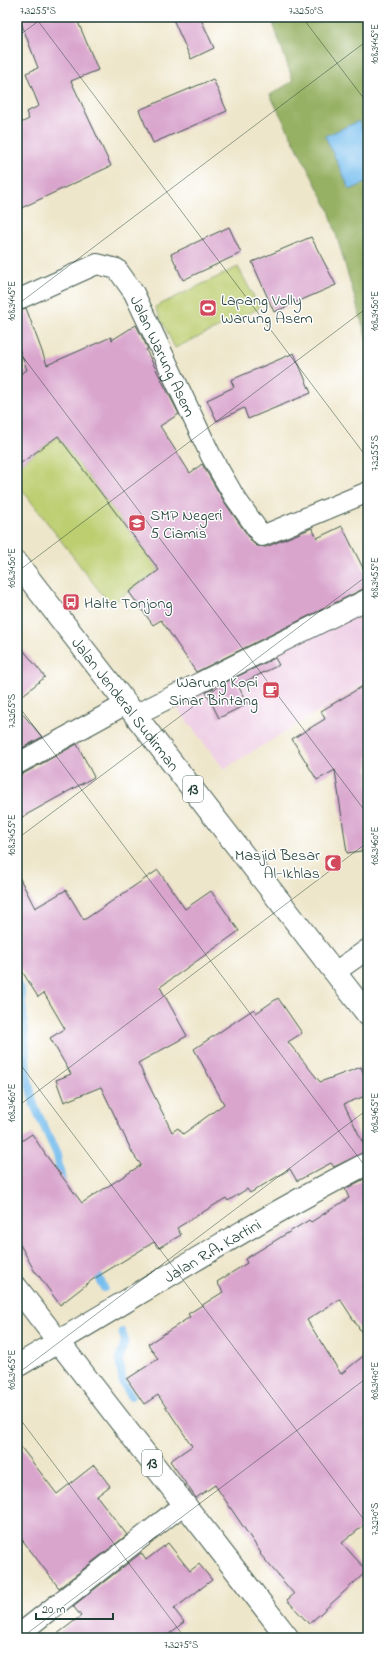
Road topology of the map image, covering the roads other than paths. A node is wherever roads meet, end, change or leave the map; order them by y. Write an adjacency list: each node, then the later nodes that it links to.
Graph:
1 (17, 300): 2 (street, Jalan Warung Asem)
2 (368, 492)
3 (17, 563): 5 (main road, Jalan Jenderal Sudirman / 13)
4 (368, 599): 5 (street)
5 (130, 710): 6 (street); 8 (main road, Jalan Jenderal Sudirman / 13)
6 (17, 764)
7 (368, 949): 8 (street)
8 (335, 972): 9 (main road, Jalan Jenderal Sudirman / 13)
9 (368, 1015)
10 (368, 1163): 12 (main road, Jalan R.A. Kartini)
11 (17, 1288): 12 (main road, 13)
12 (59, 1342): 13 (main road, Jalan R.A. Kartini); 14 (main road, 13)
13 (17, 1366)
14 (184, 1504): 15 (street); 16 (main road, 13)
15 (17, 1636)
16 (288, 1638)

